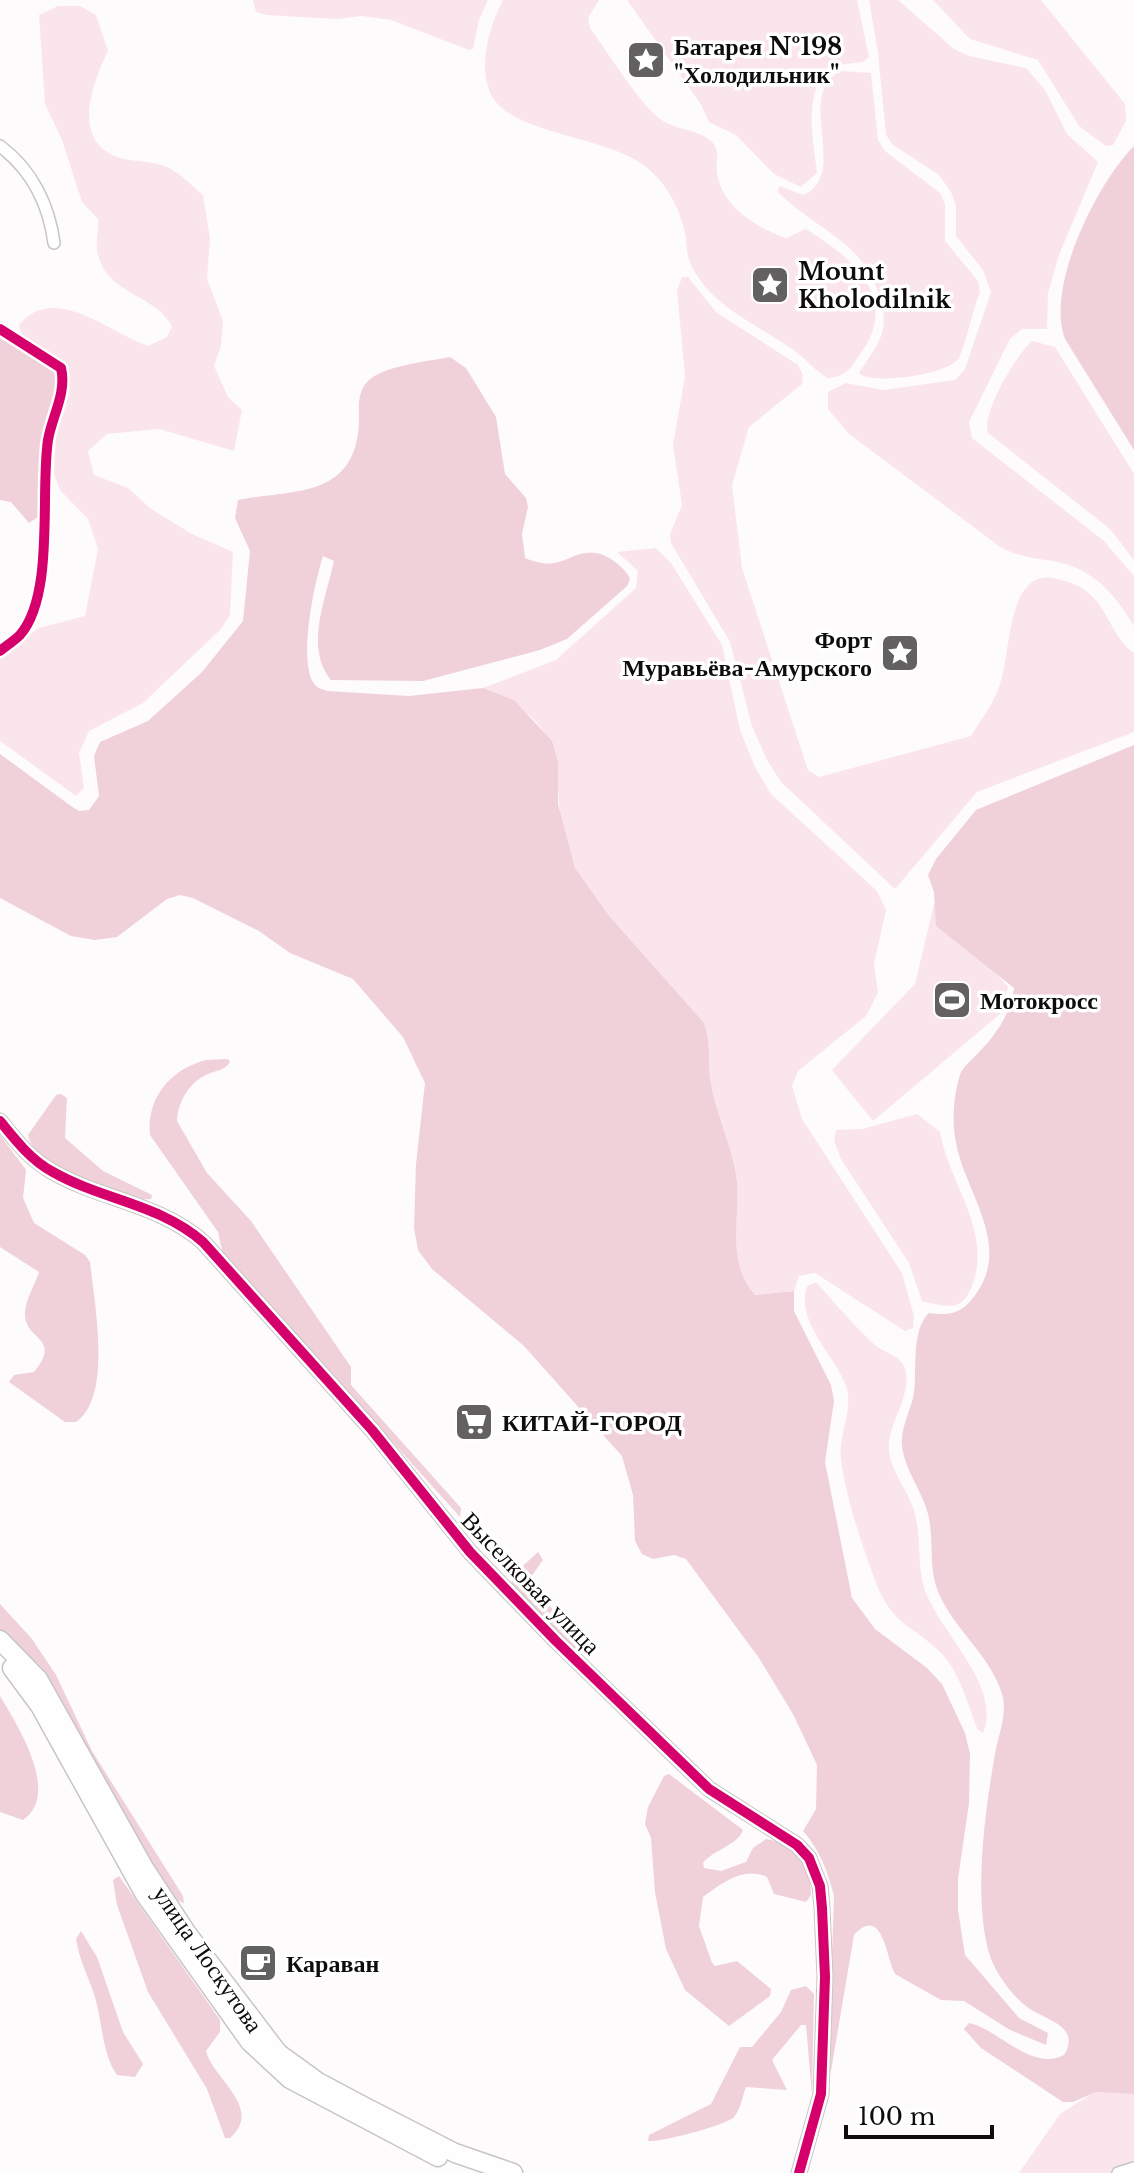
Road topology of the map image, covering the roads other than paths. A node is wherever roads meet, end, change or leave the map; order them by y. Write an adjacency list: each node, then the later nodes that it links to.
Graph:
1 (0, 146): 2 (street)
2 (54, 243)
3 (2, 330): 4 (street)
4 (0, 651)
5 (0, 1121): 11 (street, Выселковая улица)
6 (0, 1640): 10 (main road, улица Лоскутова)
7 (0, 1653): 9 (main road, улица Лоскутова)
8 (1134, 2168): 12 (street)
9 (472, 2173)
10 (513, 2173)
11 (799, 2173)
12 (1118, 2173)

